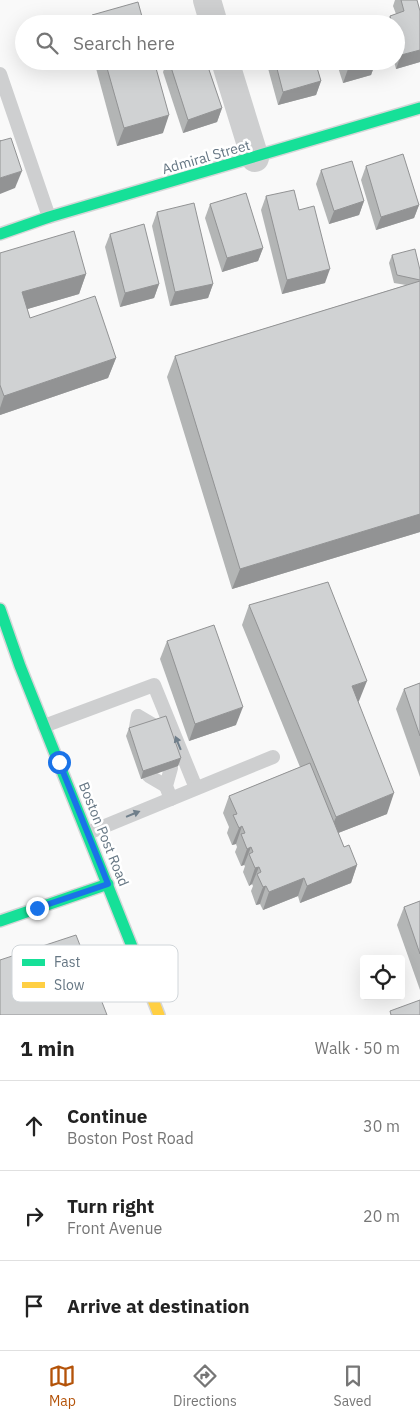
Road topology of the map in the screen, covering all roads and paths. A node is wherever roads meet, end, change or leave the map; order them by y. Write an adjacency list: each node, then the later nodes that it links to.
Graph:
1 (207, 0): 2 (street)
2 (211, 15)
3 (228, 70): 6 (street)
4 (0, 74): 7 (lane)
5 (420, 108): 6 (street, Admiral Street)
6 (255, 158): 7 (street, Admiral Street)
7 (49, 217): 8 (street, Admiral Street)
8 (0, 234)
9 (0, 609): 12 (street, Boston Post Road)
10 (131, 694): 11 (lane); 12 (lane); 18 (lane, one-way to 10)
11 (138, 716): 13 (lane); 14 (lane)
12 (44, 726): 20 (street, Boston Post Road)
13 (155, 726)
14 (135, 733)
15 (273, 757): 18 (lane)
16 (171, 768): 19 (lane)
17 (149, 776): 19 (lane)
18 (196, 788): 19 (lane)
19 (168, 792): 20 (lane, one-way to 19)
20 (88, 832): 21 (street, Boston Post Road)
21 (108, 884): 22 (street); 23 (street, Boston Post Road)
22 (0, 920)
23 (132, 945)
24 (154, 1002): 25 (street, Boston Post Road)
25 (159, 1015)

